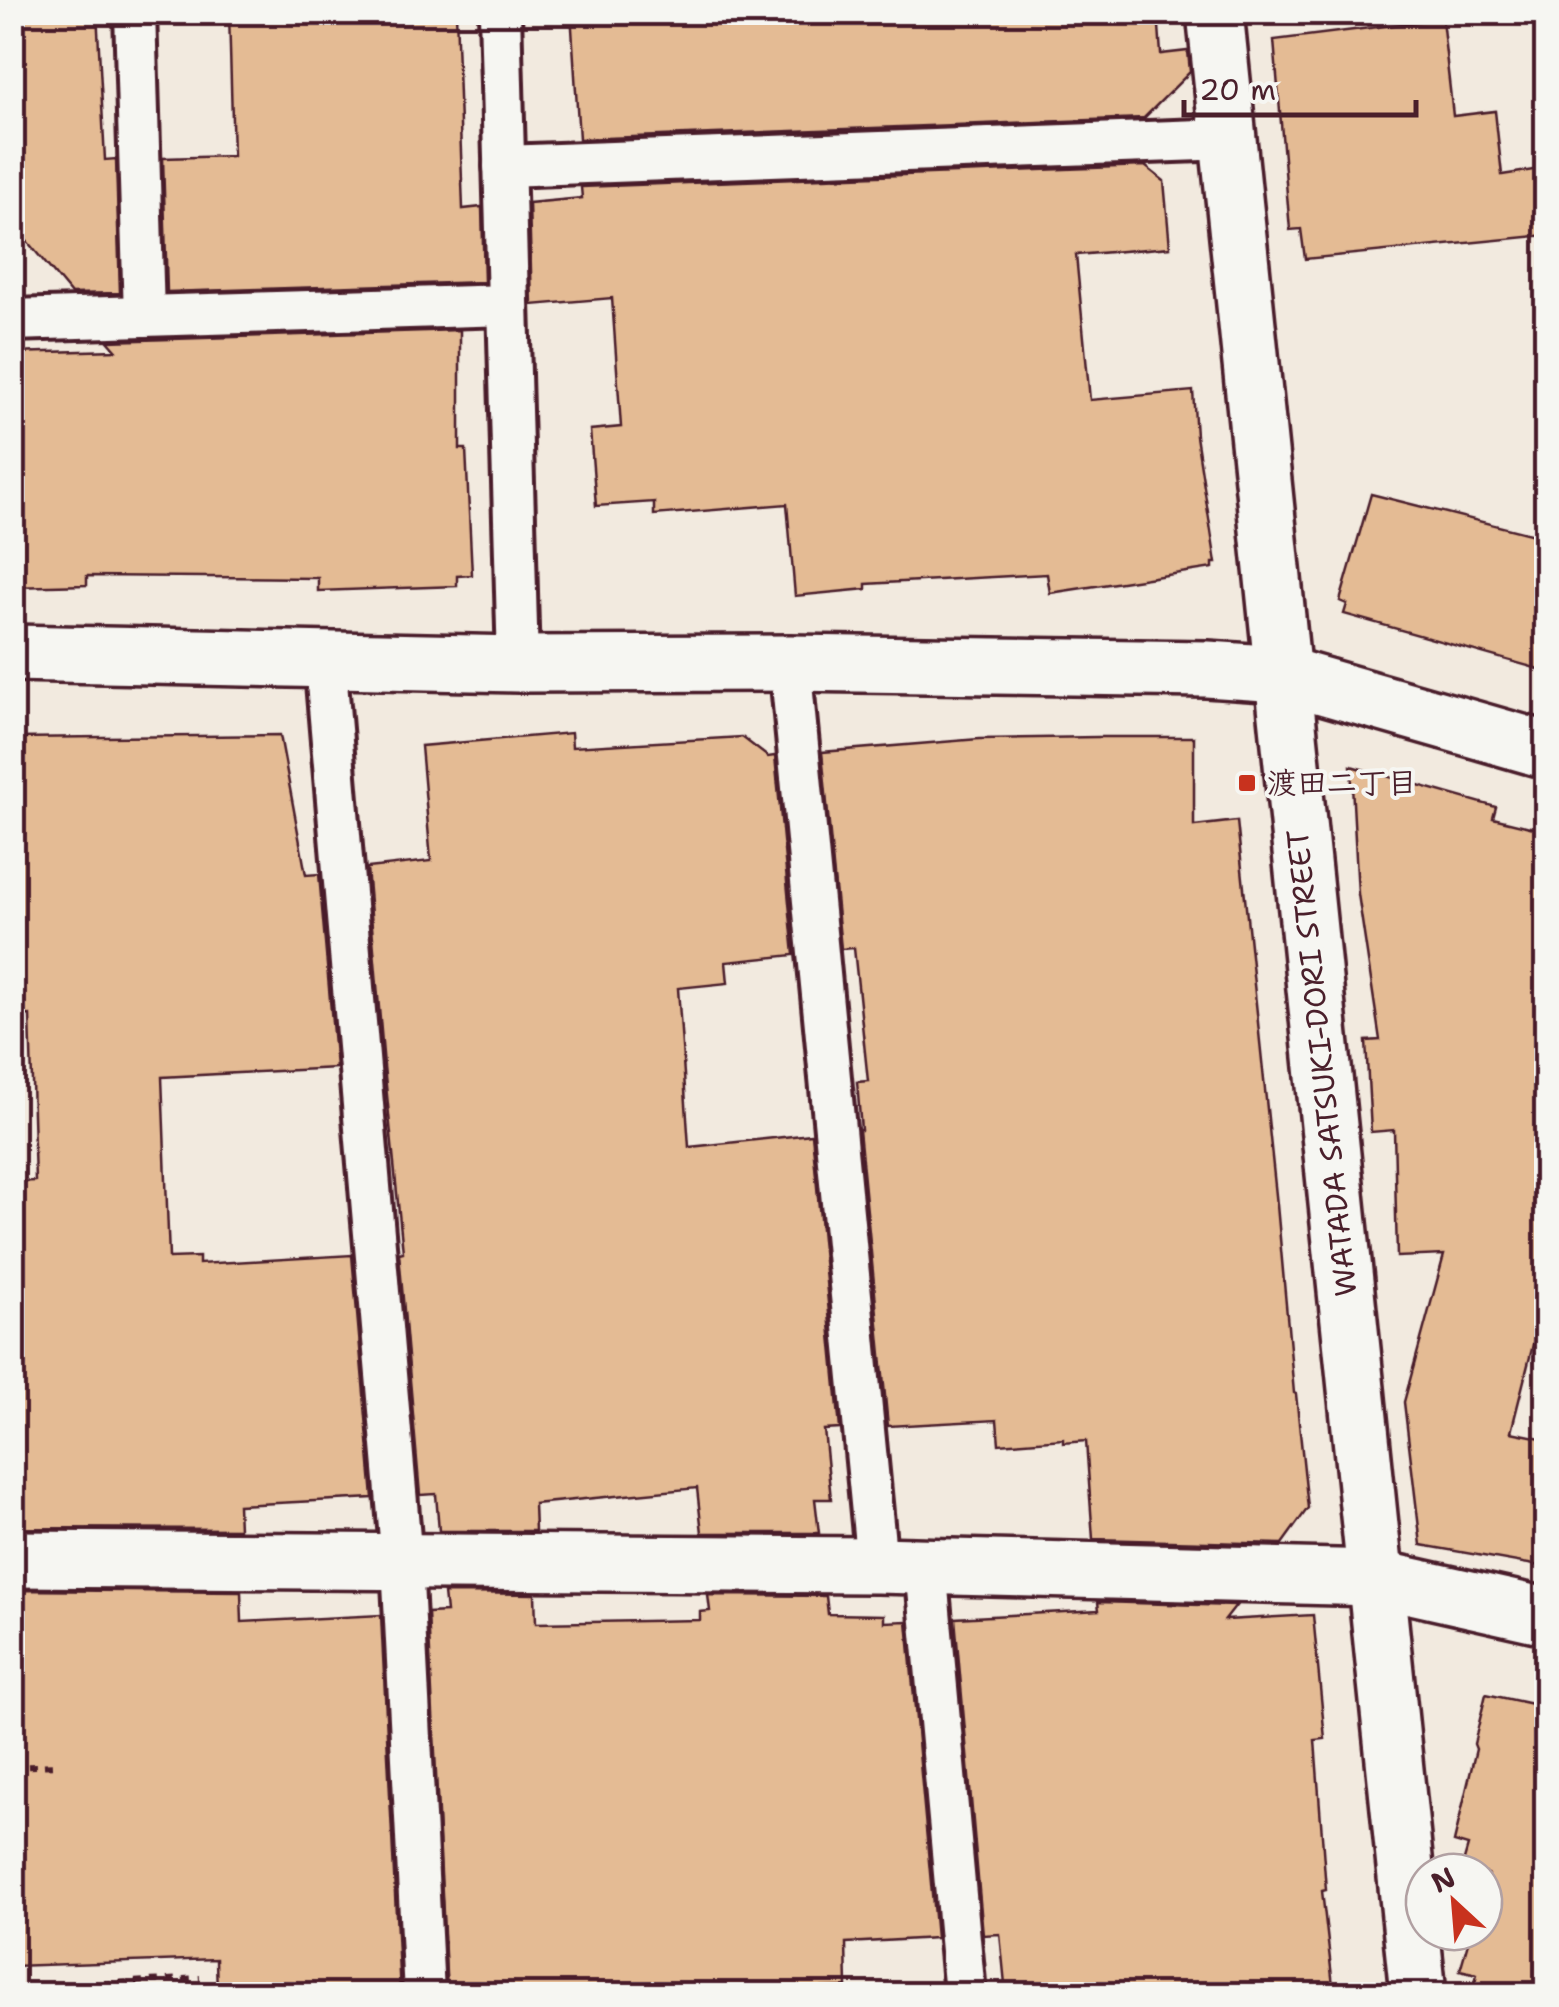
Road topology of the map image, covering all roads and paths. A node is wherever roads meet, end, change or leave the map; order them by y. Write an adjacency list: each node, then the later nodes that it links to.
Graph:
1 (135, 12): 7 (lane)
2 (500, 12): 5 (lane)
3 (1215, 12): 4 (street, WATADA SATSUKI-DORI STREET)
4 (1229, 140): 5 (lane); 13 (street, WATADA SATSUKI-DORI STREET)
5 (504, 166): 6 (lane)
6 (508, 305): 7 (lane); 12 (lane)
7 (144, 316): 8 (lane)
8 (12, 320)
9 (12, 654): 10 (street)
10 (325, 659): 12 (street); 16 (lane)
11 (790, 663): 12 (street); 13 (street); 17 (lane)
12 (518, 664)
13 (1282, 674): 14 (street); 18 (street, WATADA SATSUKI-DORI STREET)
14 (1546, 750)
15 (12, 1559): 16 (street)
16 (402, 1562): 17 (street); 24 (lane)
17 (902, 1566): 18 (street); 25 (lane)
18 (1376, 1578): 19 (street); 26 (street, WATADA SATSUKI-DORI STREET)
19 (1546, 1616)
20 (55, 1765): 21 (path)
21 (12, 1767)
22 (200, 1978): 23 (path)
23 (80, 1994)
24 (424, 1994)
25 (966, 1994)
26 (1418, 1994)

